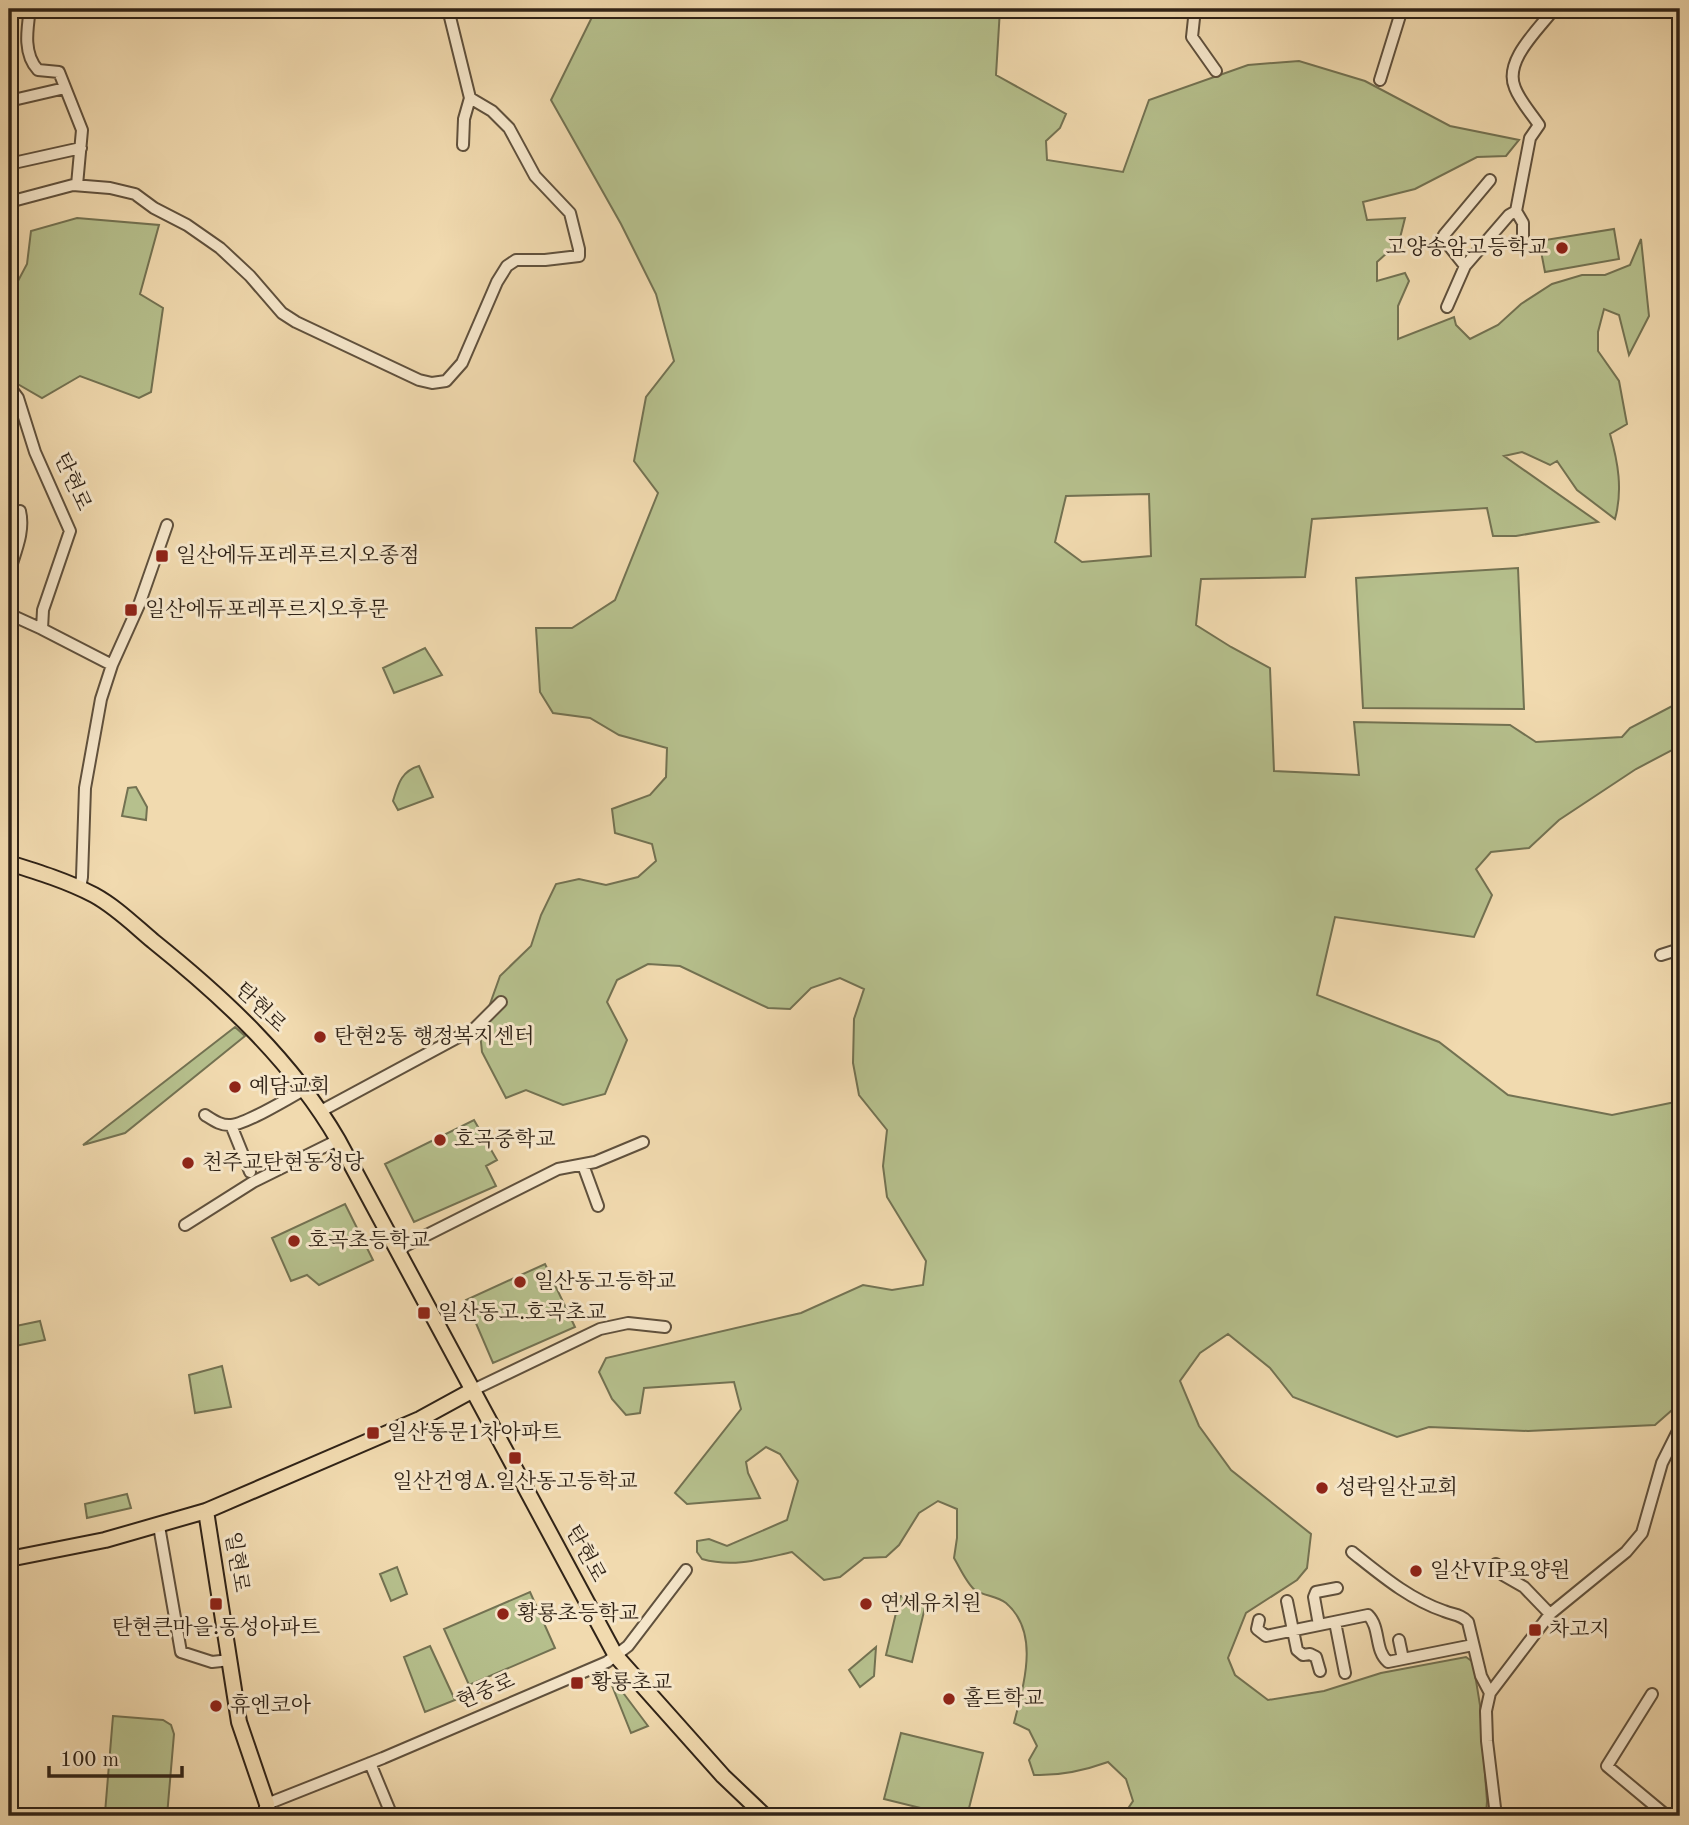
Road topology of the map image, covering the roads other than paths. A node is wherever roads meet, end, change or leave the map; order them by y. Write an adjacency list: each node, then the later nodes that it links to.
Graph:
1 (30, 9): 8 (street)
2 (448, 9): 9 (street)
3 (1195, 9): 6 (street)
4 (1402, 9): 7 (street)
5 (1554, 9): 17 (street)
6 (1216, 71)
7 (1380, 80)
8 (65, 88): 10 (street); 12 (street)
9 (470, 98): 11 (street); 15 (street)
10 (9, 101)
11 (463, 145)
12 (81, 148): 13 (street); 15 (street)
13 (9, 164)
14 (1490, 180): 19 (street)
15 (77, 185): 16 (street)
16 (9, 202)
17 (1516, 211): 18 (street); 19 (street)
18 (1523, 239)
19 (1465, 266): 20 (street)
20 (1447, 307)
21 (9, 386): 26 (street, 탄현로)
22 (16, 512): 24 (street)
23 (167, 524): 27 (street)
24 (9, 573)
25 (9, 614): 26 (street)
26 (42, 629): 27 (street)
27 (112, 665): 29 (street)
28 (9, 863): 29 (main road, 탄현로)
29 (79, 888): 33 (main road, 탄현로)
30 (1680, 949): 31 (street)
31 (1661, 954)
32 (501, 1002): 34 (street)
33 (304, 1090): 34 (main road, 탄현로); 36 (street)
34 (321, 1111): 37 (main road, 탄현로)
35 (205, 1115): 36 (street)
36 (231, 1125): 40 (street)
37 (338, 1140): 42 (street); 43 (main road, 탄현로)
38 (643, 1142): 39 (street)
39 (583, 1165): 41 (street); 43 (street)
40 (250, 1172)
41 (598, 1206)
42 (185, 1225)
43 (397, 1250): 45 (main road, 탄현로)
44 (665, 1327): 45 (street)
45 (474, 1390): 47 (main road); 62 (main road, 탄현로)
46 (1676, 1433): 55 (street)
47 (206, 1511): 48 (main road, 일현로); 64 (main road, 일현로)
48 (159, 1526): 50 (main road, 일현로); 64 (street)
49 (1352, 1552): 61 (street)
50 (9, 1559)
51 (1496, 1564): 55 (street)
52 (686, 1570): 62 (street)
53 (1337, 1588): 58 (street)
54 (1287, 1601): 59 (street)
55 (1550, 1614): 67 (street)
56 (1259, 1620): 59 (street)
57 (1335, 1622): 58 (street); 63 (street); 66 (street)
58 (1319, 1625): 59 (street)
59 (1293, 1631): 65 (street)
60 (1399, 1640): 63 (street)
61 (1473, 1645): 63 (street); 67 (street)
62 (616, 1656): 69 (street, 현중로); 72 (main road, 탄현로)
63 (1403, 1659)
64 (230, 1660): 70 (main road, 일현로)
65 (1320, 1671)
66 (1346, 1673)
67 (1490, 1693): 73 (street)
68 (1652, 1694): 74 (street)
69 (370, 1763): 70 (street, 현중로); 71 (street)
70 (267, 1810)
71 (392, 1816)
72 (765, 1816)
73 (1496, 1816)
74 (1667, 1816)

